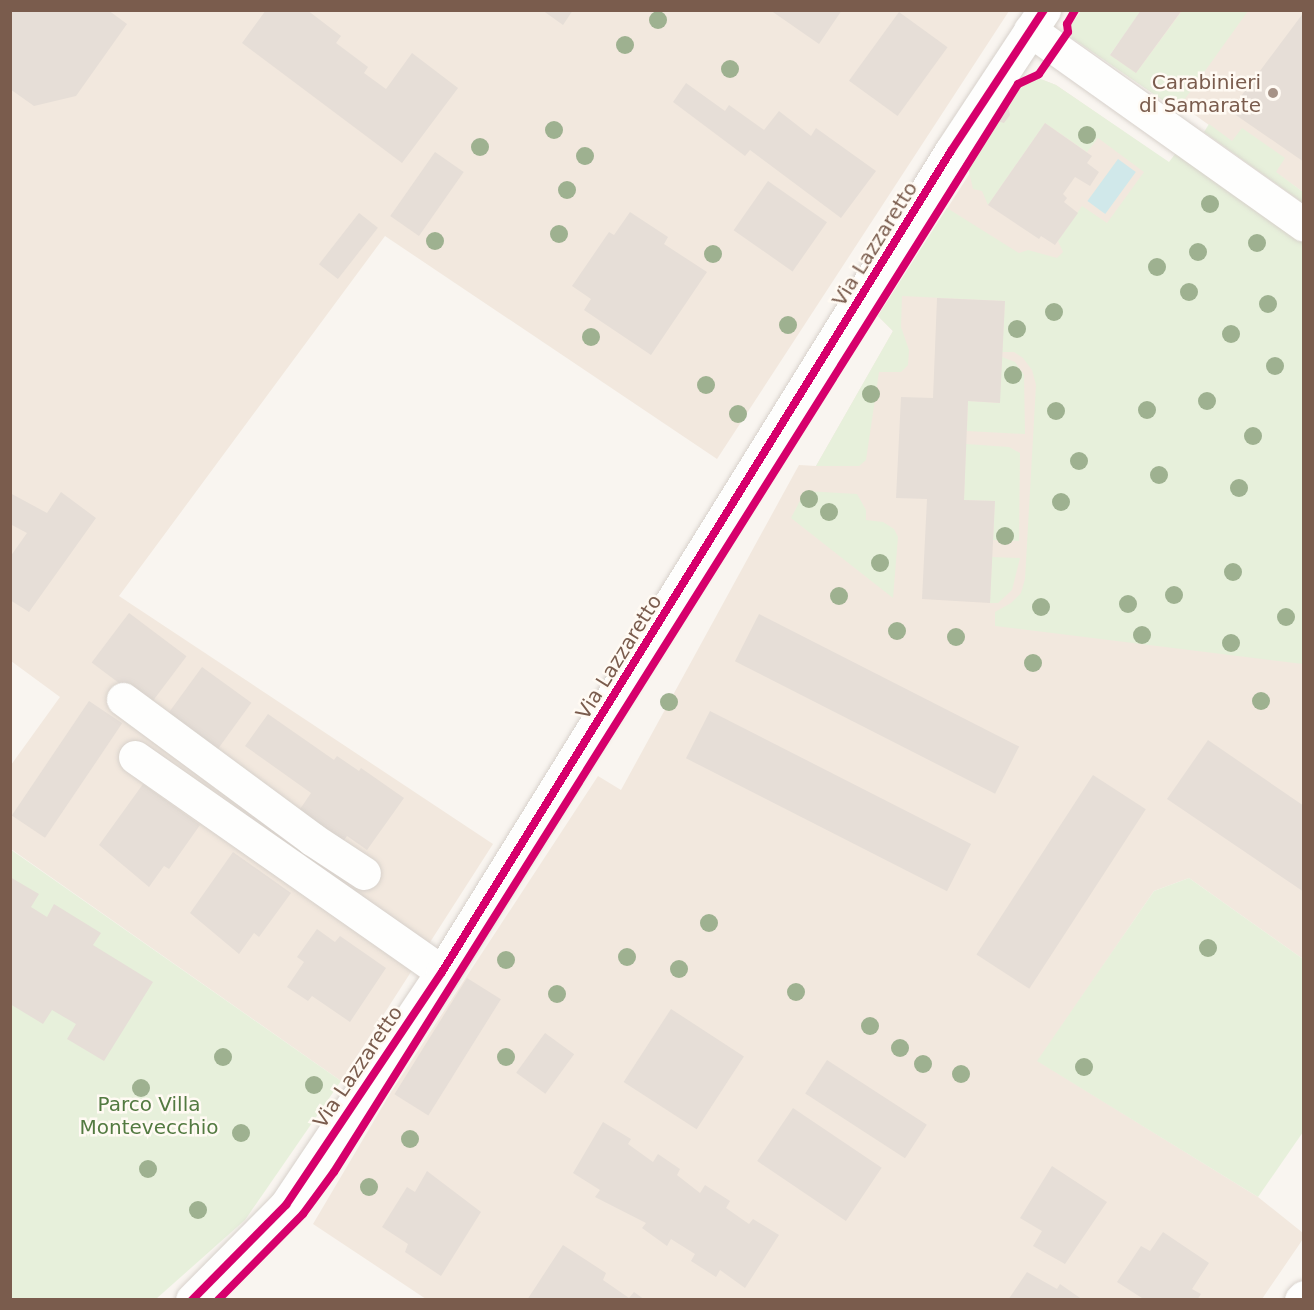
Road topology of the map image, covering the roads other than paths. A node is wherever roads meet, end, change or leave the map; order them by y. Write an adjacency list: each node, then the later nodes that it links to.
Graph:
1 (1037, 20): 2 (street); 6 (street, Via Lazzaretto)
2 (1304, 225)
3 (123, 699): 5 (street)
4 (135, 757): 6 (street)
5 (364, 873)
6 (442, 972): 7 (street, Via Lazzaretto)
7 (192, 1299)

